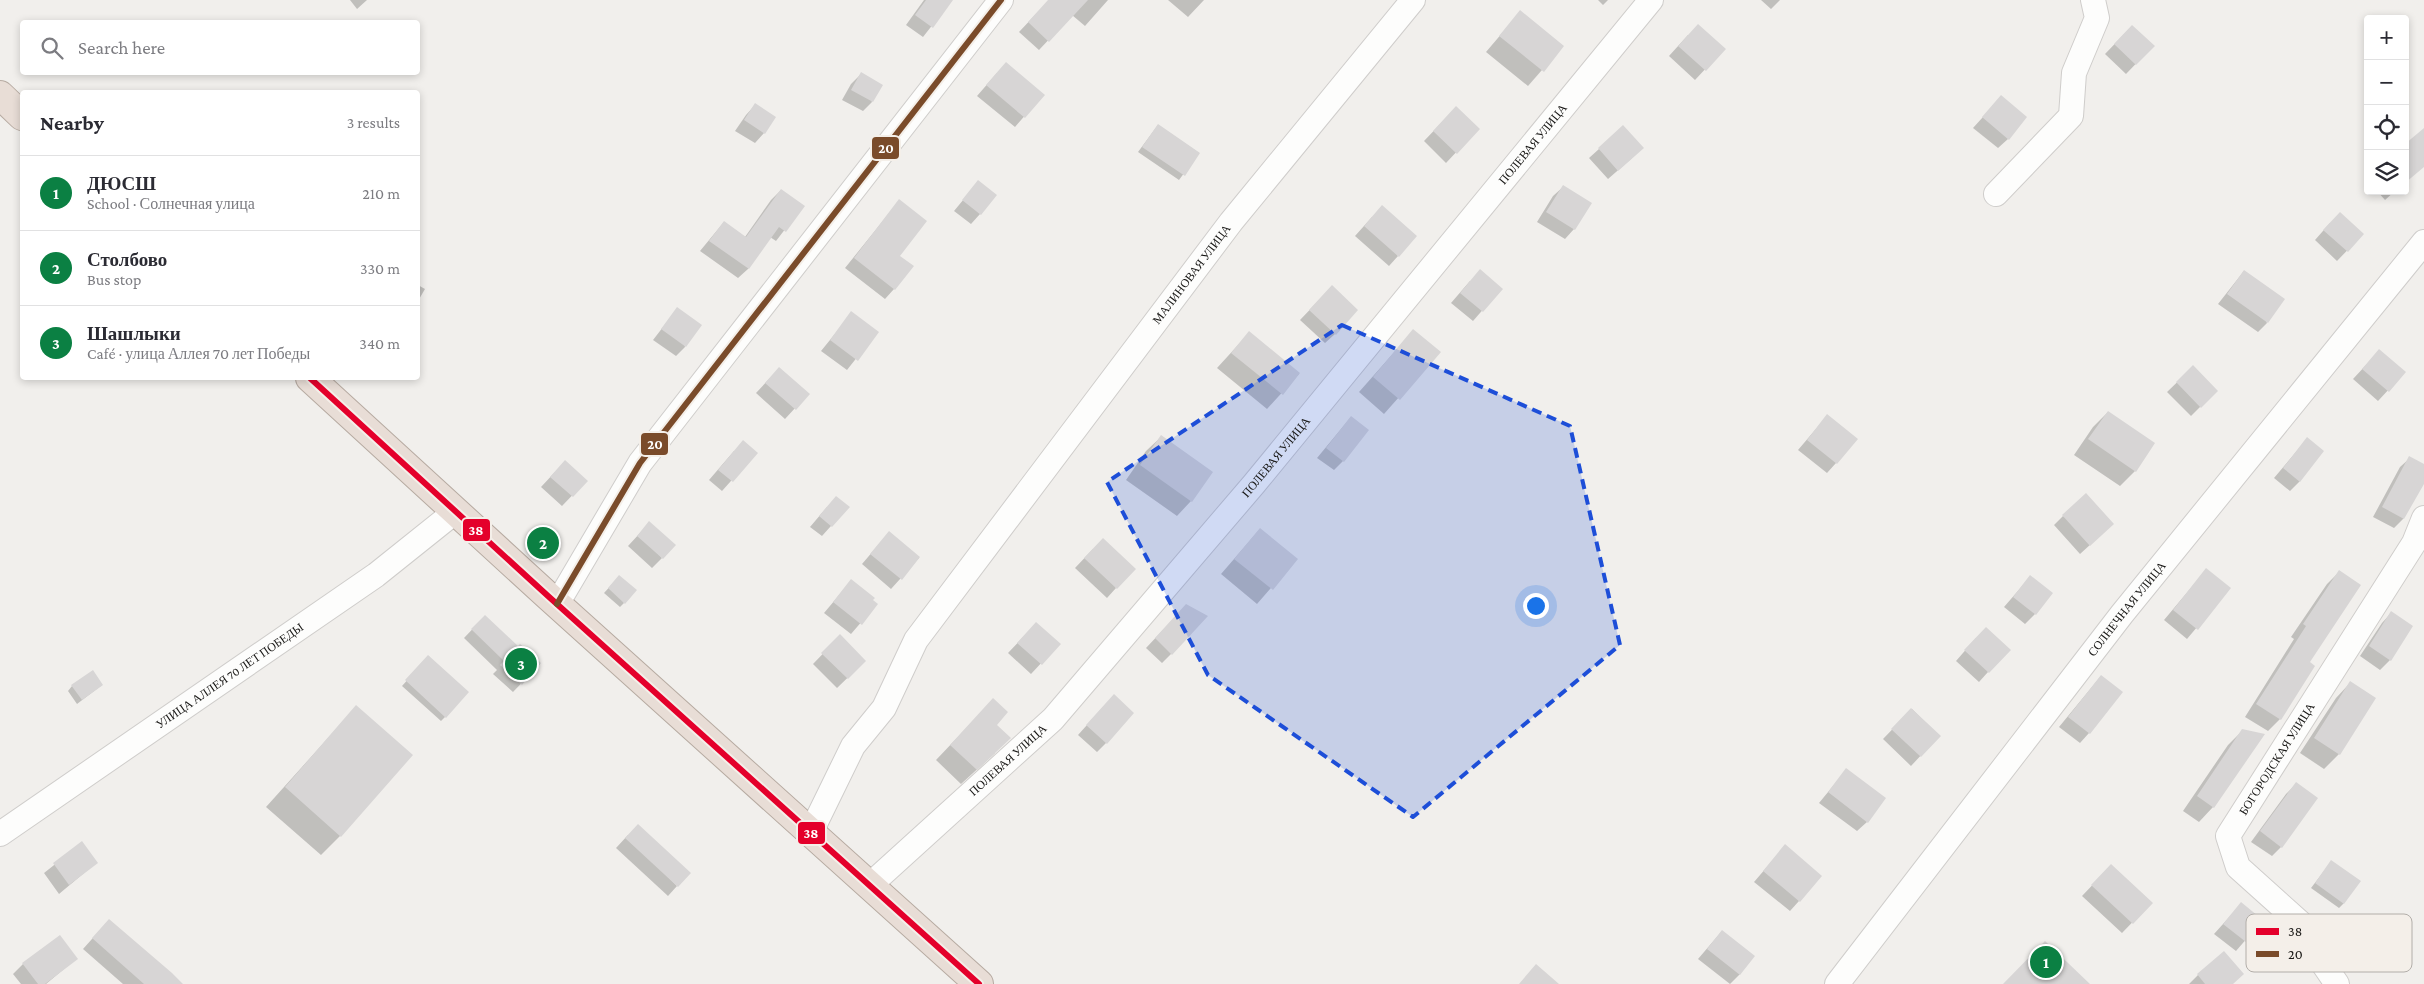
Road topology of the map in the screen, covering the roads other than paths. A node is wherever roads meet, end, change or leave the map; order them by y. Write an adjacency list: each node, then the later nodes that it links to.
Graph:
1 (1001, 0): 12 (street)
2 (1413, 0): 13 (street, МАЛИНОВАЯ УЛИЦА)
3 (1651, 0): 15 (street, ПОЛЕВАЯ УЛИЦА)
4 (2094, 0): 7 (street)
5 (0, 95): 6 (highway)
6 (20, 114)
7 (1996, 194)
8 (2424, 242): 19 (street, СОЛНЕЧНАЯ УЛИЦА)
9 (312, 380): 10 (highway)
10 (456, 511): 12 (highway); 14 (street, УЛИЦА АЛЛЕЯ 70 ЛЕТ ПОБЕДЫ)
11 (2424, 518): 16 (street, БОГОРОДСКАЯ УЛИЦА)
12 (557, 604): 13 (highway)
13 (811, 832): 15 (highway)
14 (0, 834)
15 (870, 885): 18 (highway)
16 (2290, 914)
17 (2328, 972): 20 (street, БОГОРОДСКАЯ УЛИЦА)
18 (979, 984)
19 (1837, 984)
20 (2337, 984)

